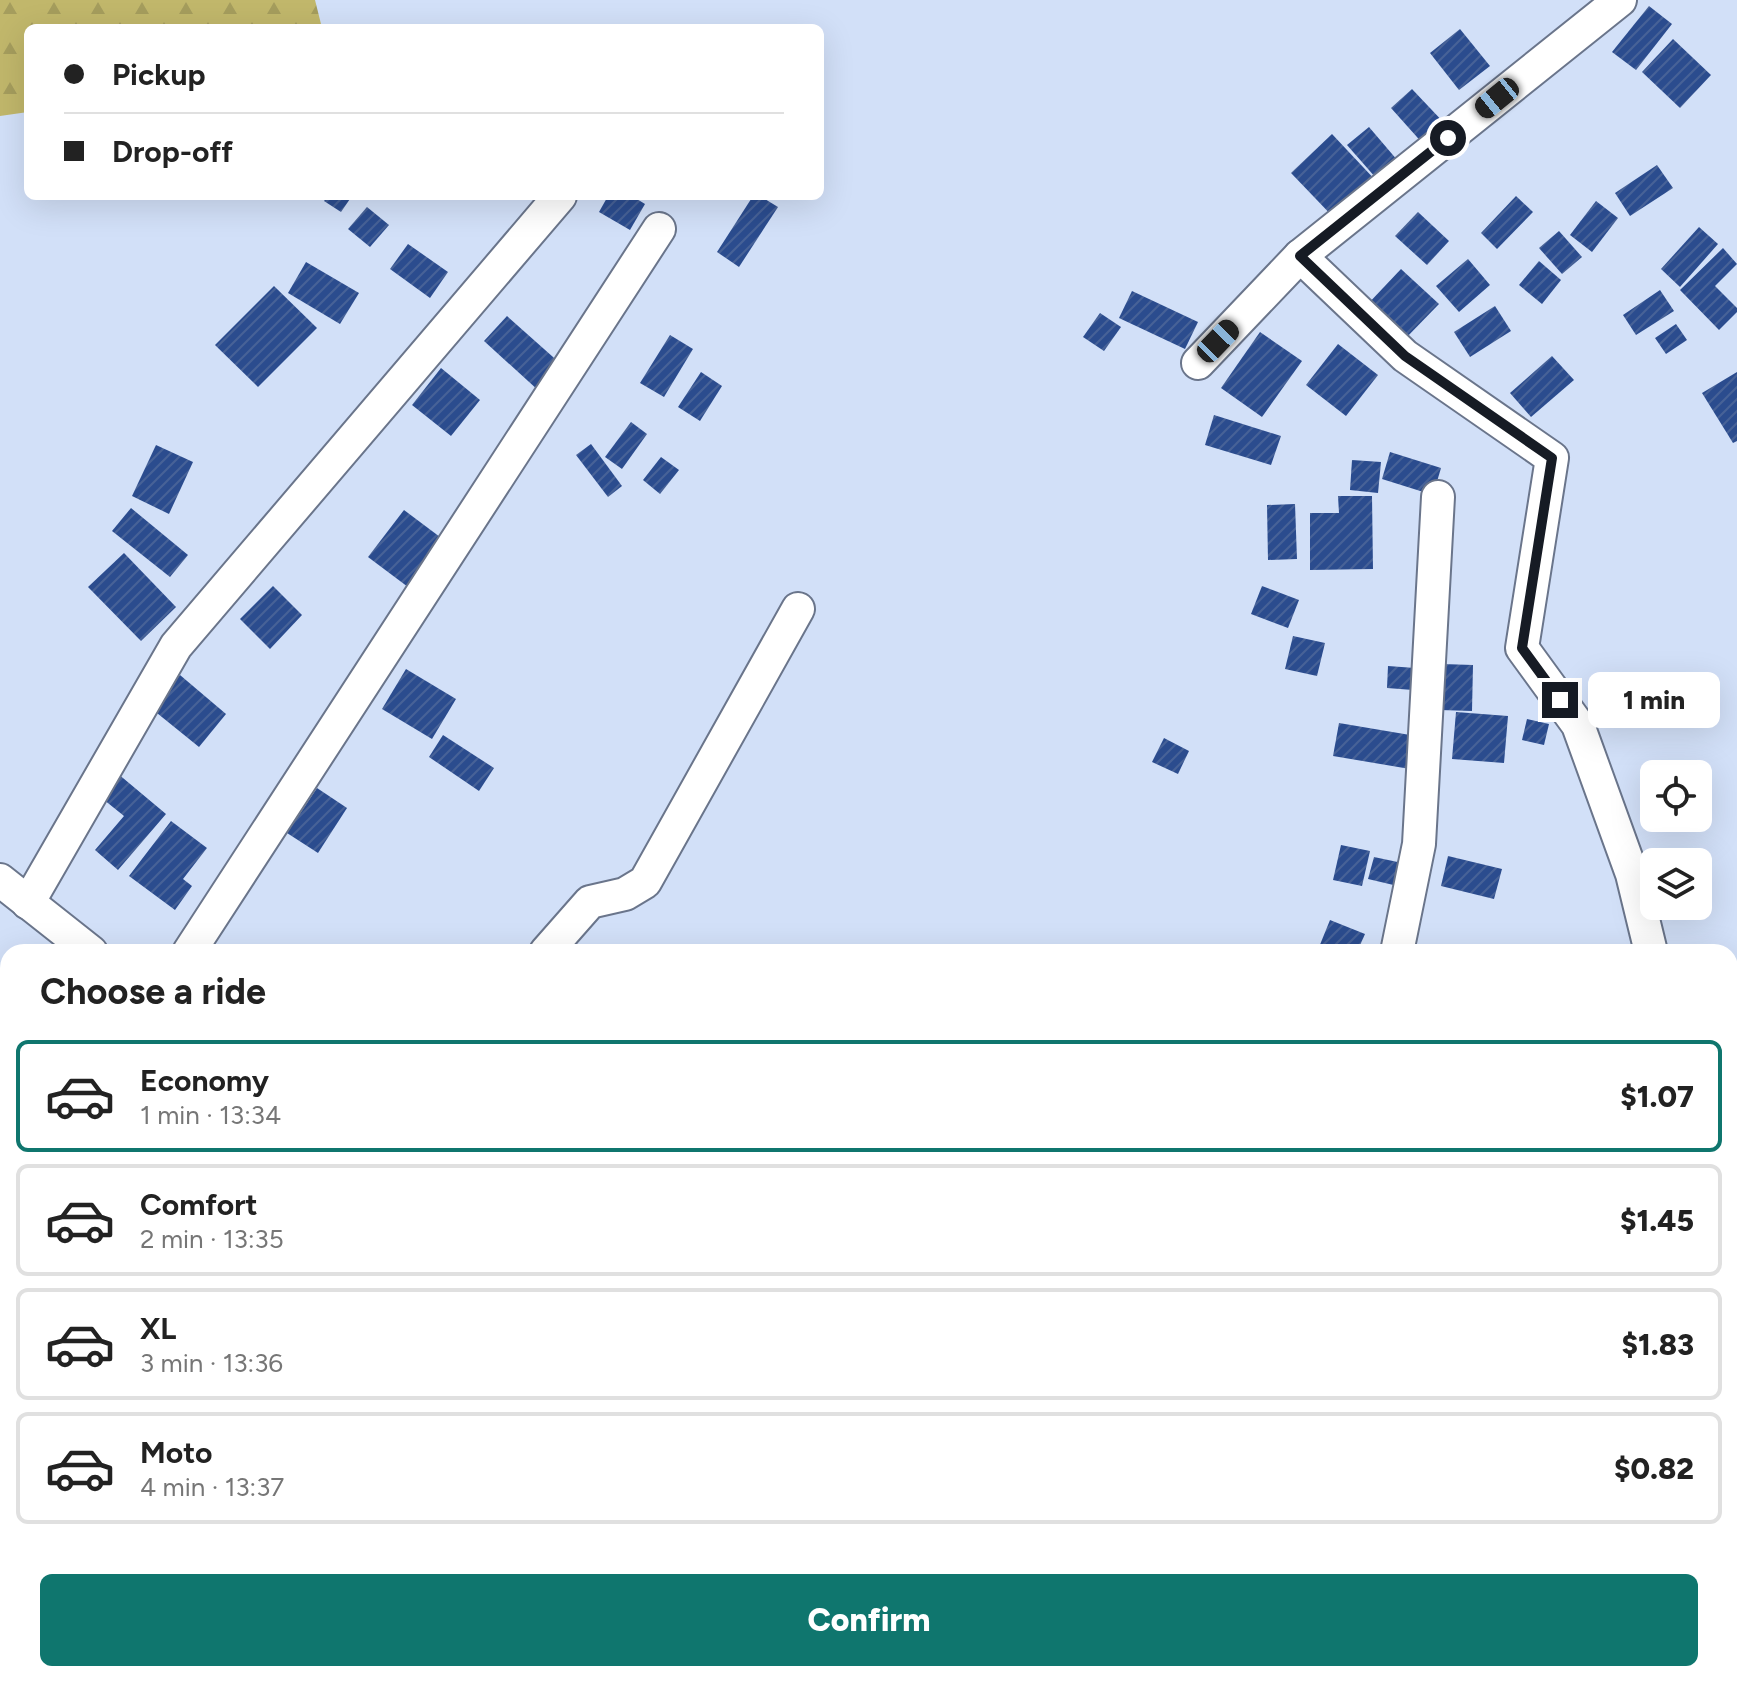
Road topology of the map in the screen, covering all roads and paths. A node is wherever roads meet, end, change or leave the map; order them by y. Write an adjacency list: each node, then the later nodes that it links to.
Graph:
1 (1620, 0): 4 (street)
2 (557, 200): 9 (street)
3 (659, 229): 11 (street)
4 (1300, 256): 5 (street); 14 (street)
5 (1198, 363)
6 (1438, 497): 13 (street)
7 (798, 609): 12 (street)
8 (0, 880): 9 (street)
9 (28, 903): 10 (street)
10 (81, 944)
11 (194, 944)
12 (553, 944)
13 (1399, 944)
14 (1649, 944)

